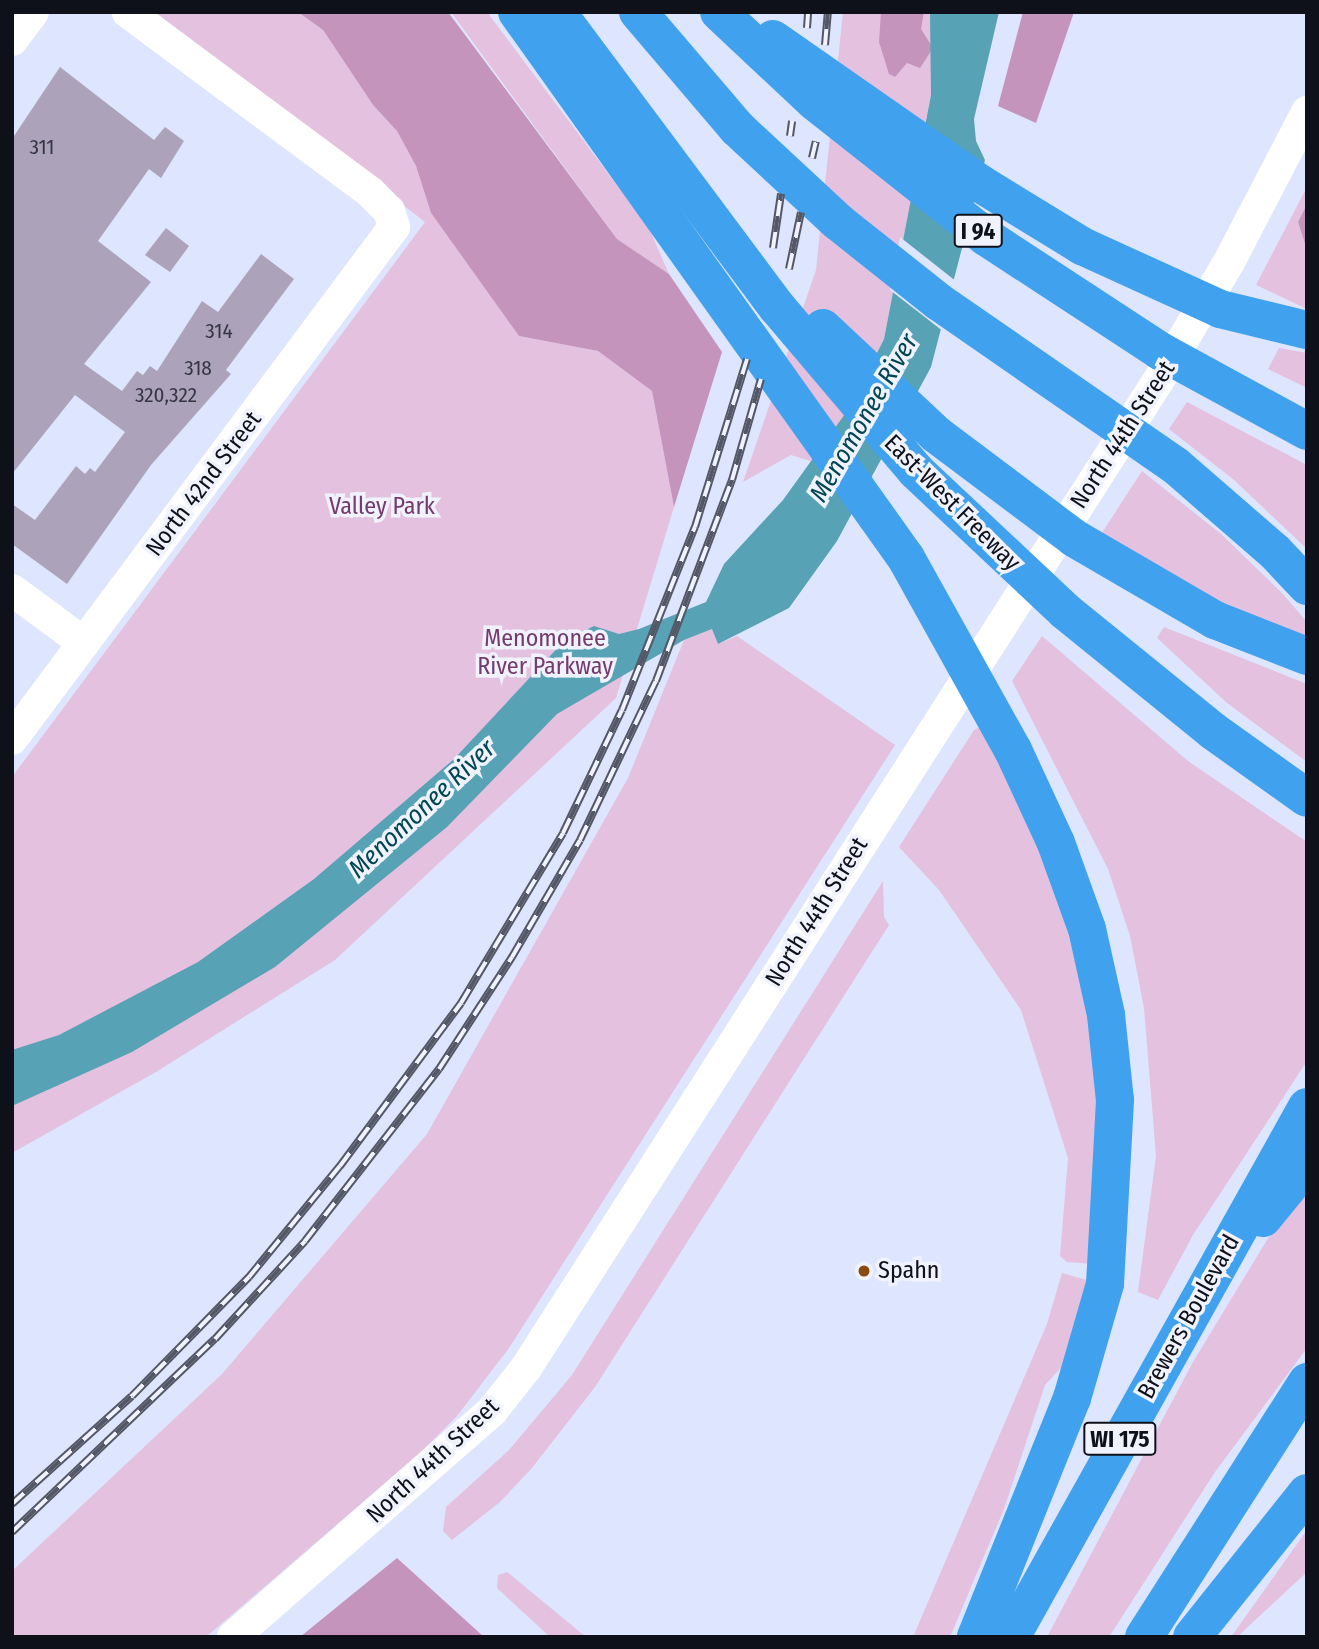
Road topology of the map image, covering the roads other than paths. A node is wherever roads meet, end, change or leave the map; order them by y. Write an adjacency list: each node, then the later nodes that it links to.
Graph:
1 (33, 12): 8 (street)
2 (128, 12): 15 (street, North 42nd Street)
3 (517, 12): 25 (highway)
4 (556, 12): 10 (highway, East-West Freeway)
5 (638, 12): 13 (highway)
6 (719, 12): 12 (highway, I 94)
7 (731, 12): 11 (highway)
8 (12, 40)
9 (1307, 112): 24 (street, North 44th Street)
10 (727, 243): 16 (highway); 18 (highway, East-West Freeway)
11 (1307, 330)
12 (1307, 431)
13 (1307, 586)
14 (12, 590): 15 (street)
15 (84, 643): 17 (street, North 42nd Street)
16 (1307, 656)
17 (12, 739)
18 (1307, 798)
19 (1307, 1107): 21 (highway, Brewers Boulevard / WI 175)
20 (1307, 1164): 21 (highway)
21 (1231, 1243): 26 (highway, Brewers Boulevard / WI 175)
22 (1307, 1382): 27 (highway)
23 (1307, 1493): 28 (highway)
24 (233, 1637)
25 (976, 1637)
26 (1011, 1637)
27 (1144, 1637)
28 (1192, 1637)

